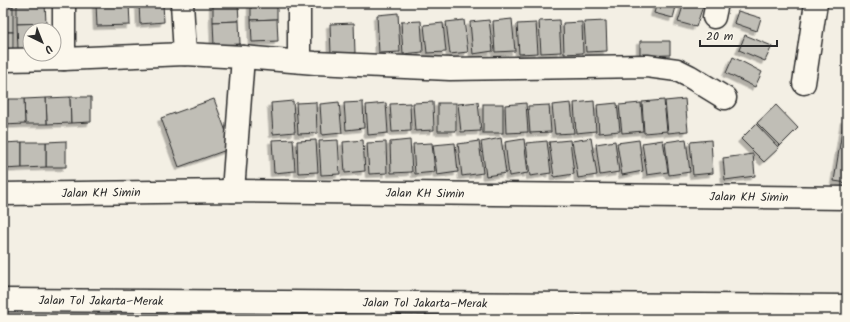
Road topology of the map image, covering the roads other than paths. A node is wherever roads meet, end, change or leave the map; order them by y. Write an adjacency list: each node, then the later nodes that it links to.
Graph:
1 (64, 3): 7 (main road)
2 (182, 3): 5 (main road)
3 (299, 3): 9 (main road)
4 (816, 3): 10 (main road)
5 (185, 54): 6 (main road); 7 (main road)
6 (244, 56): 9 (main road); 12 (main road)
7 (64, 59): 8 (main road)
8 (3, 60)
9 (299, 61): 11 (main road)
10 (804, 83)
11 (725, 98)
12 (233, 191): 13 (main road, Jalan KH Simin); 14 (main road, Jalan KH Simin)
13 (3, 194)
14 (847, 198)
15 (3, 300): 16 (main road, Jalan Tol Jakarta–Merak)
16 (847, 306)

